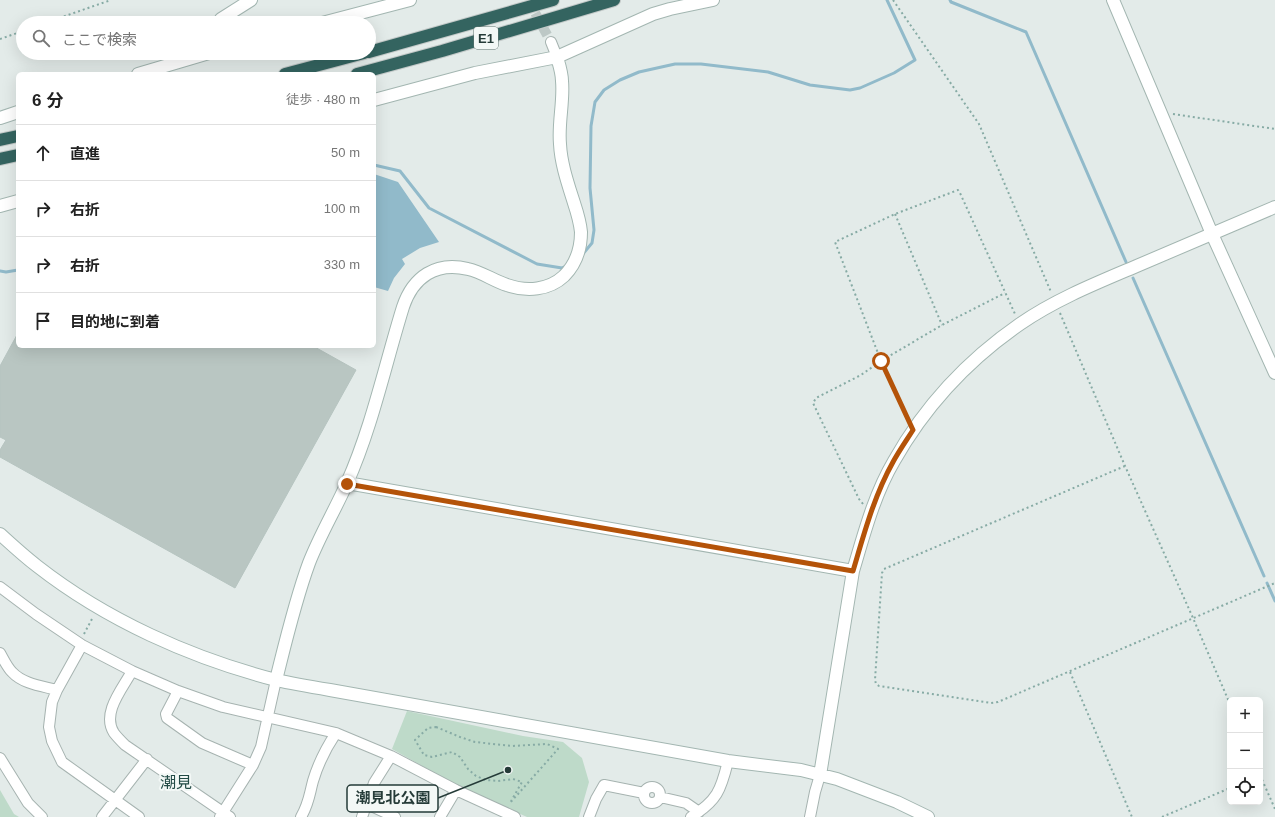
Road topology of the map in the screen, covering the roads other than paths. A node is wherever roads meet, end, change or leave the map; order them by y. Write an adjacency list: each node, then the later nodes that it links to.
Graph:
1 (251, 0): 7 (street)
2 (410, 0): 8 (street)
3 (553, 0): 10 (highway, E1)
4 (614, 0): 16 (highway, E1)
5 (712, 0): 11 (street)
6 (1113, 0): 27 (street)
7 (226, 16)
8 (349, 16)
9 (551, 42): 11 (street)
10 (376, 50)
11 (557, 57): 17 (street); 29 (street)
12 (185, 60): 14 (street)
13 (338, 60): 15 (highway)
14 (145, 72)
15 (293, 72)
16 (364, 72)
17 (376, 99)
18 (16, 113): 19 (street)
19 (0, 118)
20 (16, 136): 21 (highway)
21 (0, 140)
22 (16, 155): 23 (highway)
23 (0, 159)
24 (16, 202): 25 (street)
25 (0, 206)
26 (1275, 207): 27 (street)
27 (1212, 234): 28 (street); 31 (street)
28 (1275, 373)
29 (347, 484): 31 (street); 36 (street)
30 (0, 534): 36 (street)
31 (853, 571): 46 (street)
32 (0, 587): 33 (street)
33 (82, 645): 35 (street); 37 (street)
34 (0, 653): 37 (street)
35 (132, 671): 38 (street); 43 (street)
36 (276, 680): 39 (street); 44 (street)
37 (56, 690): 48 (street)
38 (178, 691): 39 (street); 45 (street)
39 (268, 717): 40 (street); 45 (street)
40 (336, 732): 41 (street); 56 (street)
41 (391, 756): 47 (street); 49 (street)
42 (0, 758): 53 (street)
43 (146, 759): 48 (street); 50 (street)
44 (728, 761): 46 (street); 51 (street)
45 (253, 765): 50 (street)
46 (820, 775): 61 (street); 62 (street)
47 (456, 790): 52 (street); 59 (street)
48 (115, 799): 54 (street); 55 (street)
49 (367, 804): 57 (street); 58 (street)
50 (225, 815)
51 (695, 815): 60 (street)
52 (511, 816)
53 (42, 817)
54 (102, 817)
55 (139, 817)
56 (301, 817)
57 (362, 817)
58 (395, 817)
59 (440, 817)
60 (589, 817)
61 (810, 817)
62 (928, 817)

